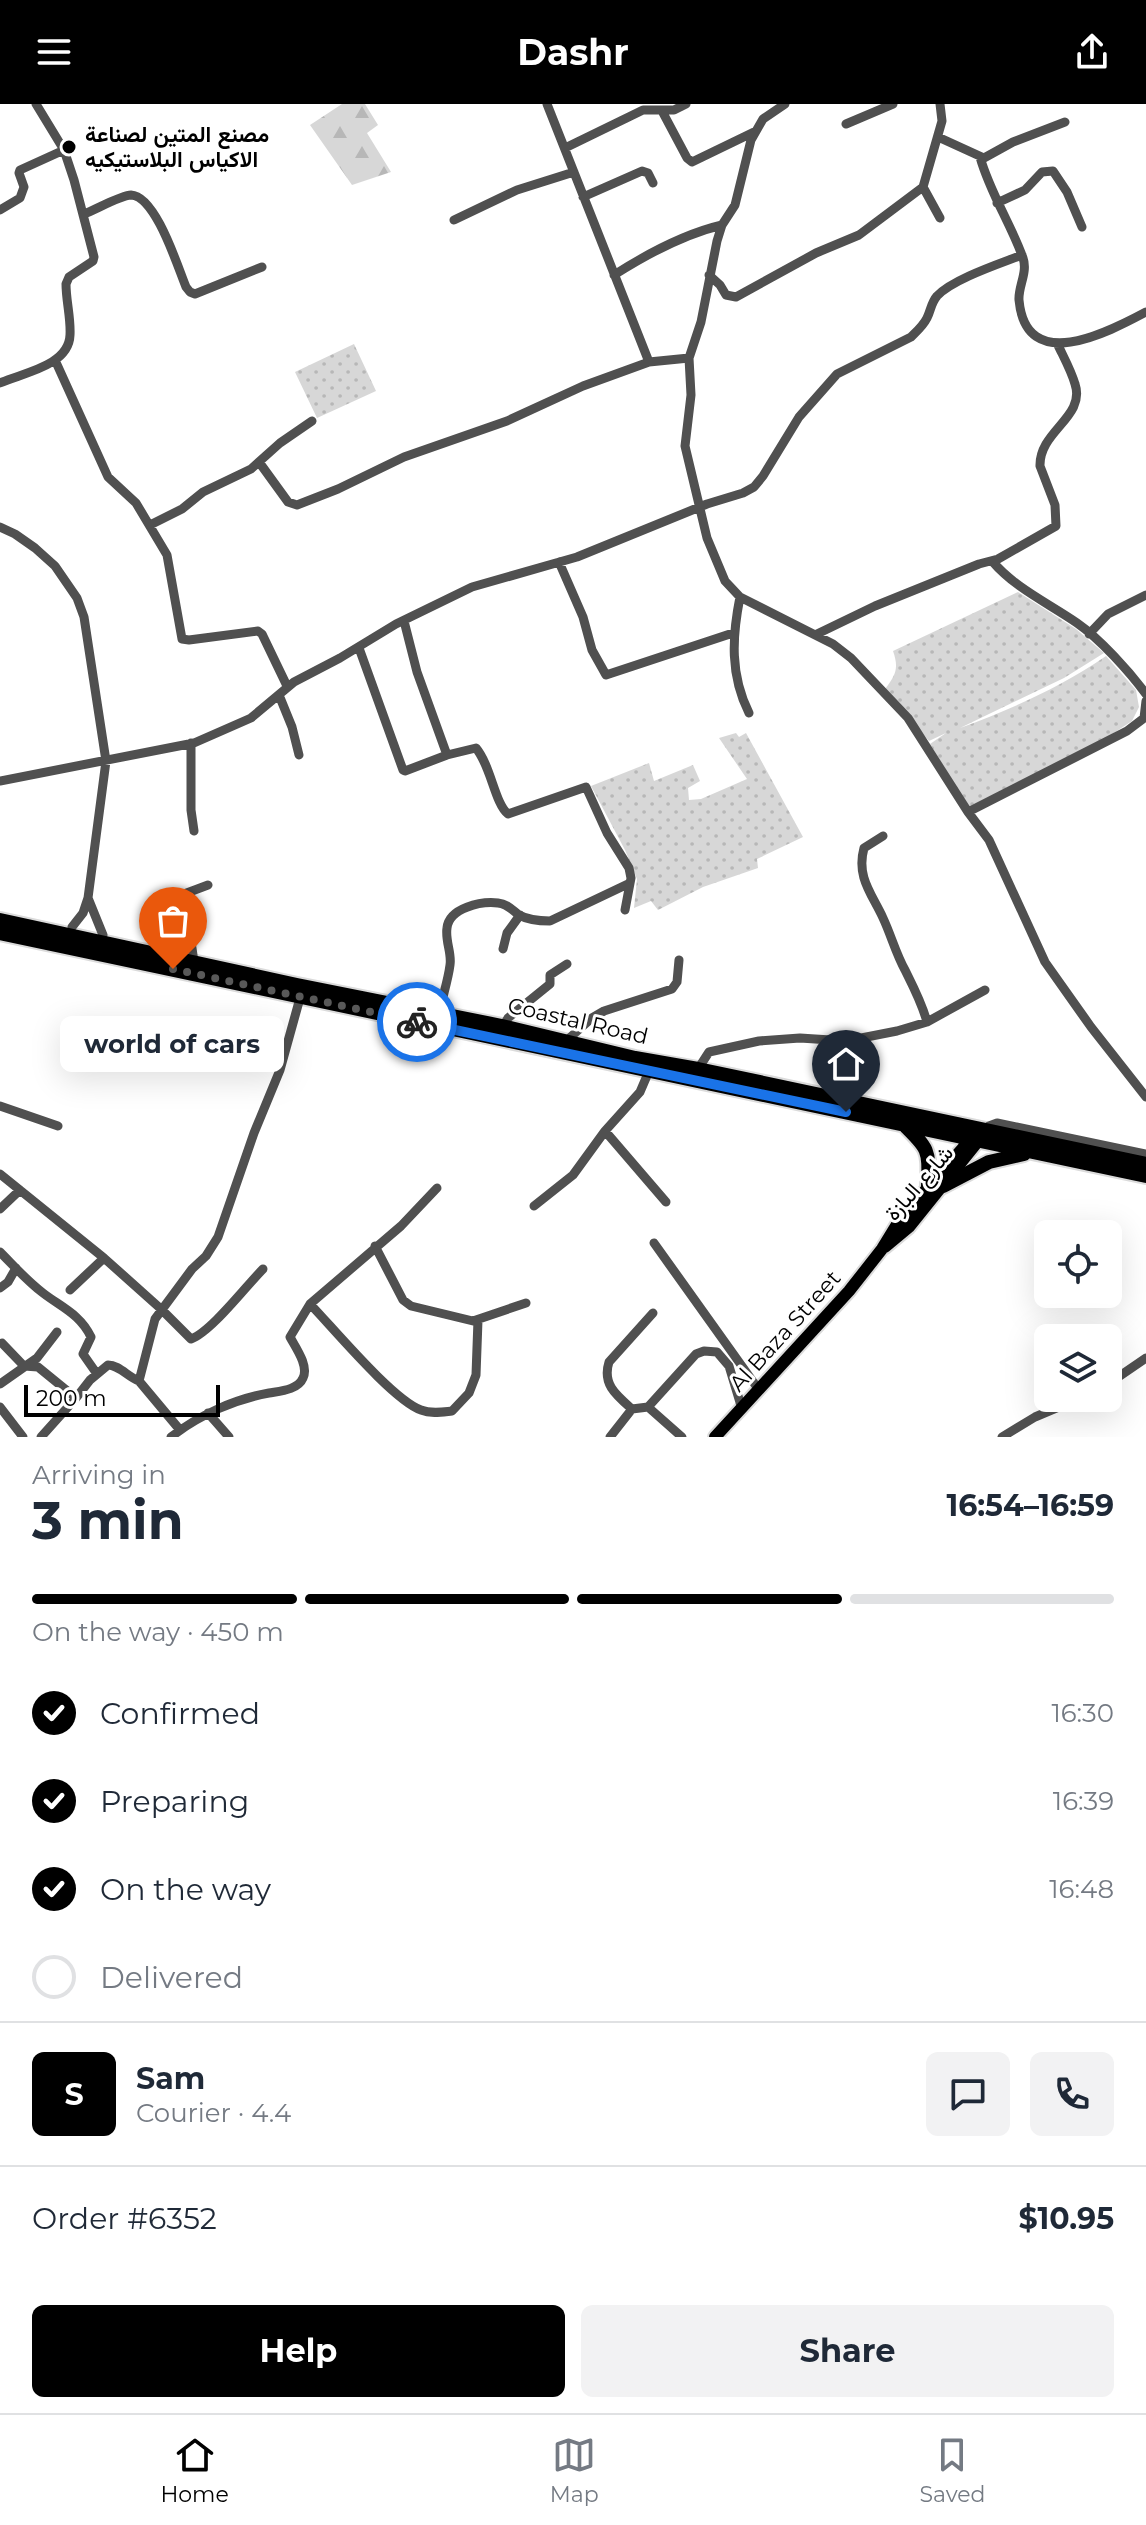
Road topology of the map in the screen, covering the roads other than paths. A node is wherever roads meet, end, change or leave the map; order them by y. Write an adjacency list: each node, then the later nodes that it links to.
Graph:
1 (36, 104): 13 (street)
2 (547, 104): 12 (street)
3 (686, 104): 7 (street)
4 (785, 104): 10 (street)
5 (893, 104): 9 (street)
6 (940, 104): 11 (street)
7 (662, 111): 10 (street); 12 (street)
8 (1065, 122): 14 (street)
9 (846, 124)
10 (755, 131): 24 (street)
11 (938, 137): 14 (street); 17 (street)
12 (565, 148): 15 (street)
13 (64, 150): 20 (street); 21 (street)
14 (980, 157): 19 (street)
15 (574, 172): 18 (street); 23 (street)
16 (653, 183): 18 (street)
17 (923, 187): 22 (street); 29 (street)
18 (583, 197): 28 (street)
19 (997, 203): 25 (street); 26 (street)
20 (0, 210)
21 (84, 214): 27 (street); 33 (street)
22 (940, 218)
23 (454, 220)
24 (722, 225): 28 (street); 29 (street)
25 (1082, 227)
26 (1022, 255): 31 (street); 38 (street)
27 (262, 267)
28 (614, 275): 34 (street)
29 (709, 275): 32 (street)
30 (1146, 312): 31 (street)
31 (1057, 343): 41 (street)
32 (689, 358): 34 (street); 38 (street)
33 (55, 360): 35 (street); 39 (street)
34 (649, 362): 37 (street)
35 (0, 383)
36 (312, 421): 37 (street)
37 (259, 462): 39 (street)
38 (700, 508): 42 (street); 44 (street)
39 (150, 525): 50 (street)
40 (0, 527): 58 (street)
41 (992, 561): 47 (street); 48 (street)
42 (559, 562): 45 (street); 46 (street)
43 (1146, 595): 48 (street)
44 (740, 597): 46 (street); 47 (street)
45 (404, 621): 49 (street); 57 (street)
46 (733, 633): 54 (street)
47 (817, 634): 60 (street)
48 (1089, 634): 51 (street)
49 (359, 648): 50 (street); 57 (street)
50 (287, 686): 52 (street)
51 (1146, 694)
52 (279, 695): 55 (street); 56 (street)
53 (1146, 701): 60 (street)
54 (749, 713)
55 (191, 743): 58 (street); 61 (street)
56 (299, 755)
57 (447, 755): 63 (street)
58 (106, 761): 59 (street); 65 (street)
59 (0, 781)
60 (968, 812): 87 (street)
61 (194, 831)
62 (883, 836): 81 (street)
63 (630, 883): 66 (street); 68 (street)
64 (208, 885): 76 (street)
65 (88, 898): 70 (street); 72 (street)
66 (625, 910)
67 (0, 911): 70 (highway)
68 (520, 915): 74 (street); 80 (street)
69 (0, 920): 73 (highway, Coastal Road)
70 (72, 927): 72 (highway)
71 (0, 935): 79 (highway, Coastal Road)
72 (103, 935): 73 (highway)
73 (125, 946): 76 (highway, Coastal Road)
74 (503, 949)
75 (679, 960): 83 (street)
76 (194, 962): 80 (highway, Coastal Road)
77 (567, 964): 82 (street)
78 (985, 990): 81 (street)
79 (300, 998): 82 (highway, Coastal Road); 115 (street)
80 (439, 1014): 82 (highway, Coastal Road)
81 (927, 1022): 85 (street)
82 (501, 1032): 83 (highway, Coastal Road); 84 (highway, Coastal Road)
83 (566, 1041): 84 (highway, Coastal Road)
84 (582, 1052): 85 (highway, Coastal Road); 86 (highway, Coastal Road)
85 (698, 1069): 92 (highway, Coastal Road)
86 (649, 1071): 89 (highway, Coastal Road); 91 (street)
87 (1146, 1097)
88 (0, 1106): 90 (street)
89 (903, 1124): 92 (highway, Coastal Road); 98 (highway)
90 (58, 1126)
91 (605, 1131): 101 (street); 102 (street)
92 (977, 1134): 93 (highway, Coastal Road); 94 (street); 95 (highway, Coastal Road); 98 (main road, شارع البازة)
93 (1031, 1152): 97 (highway, Coastal Road); 98 (highway)
94 (1146, 1154)
95 (1146, 1164)
96 (0, 1174): 100 (street)
97 (1146, 1176)
98 (936, 1186): 106 (main road, شارع البازة)
99 (437, 1188): 105 (street)
100 (20, 1190): 103 (street); 108 (street)
101 (666, 1202)
102 (534, 1206)
103 (0, 1209)
104 (654, 1243): 126 (street)
105 (375, 1246): 114 (street); 117 (street)
106 (882, 1249): 126 (main road, Al Baza Street)
107 (0, 1252): 109 (street)
108 (104, 1258): 112 (street); 115 (street)
109 (16, 1268): 111 (street); 122 (street)
110 (263, 1269): 115 (street)
111 (0, 1288)
112 (70, 1290)
113 (526, 1303): 117 (street)
114 (310, 1304): 117 (street); 133 (street)
115 (161, 1309): 124 (street)
116 (653, 1313): 130 (street)
117 (478, 1320)
118 (57, 1332): 121 (street)
119 (2, 1343): 121 (street)
120 (1146, 1358): 123 (street)
121 (24, 1366): 125 (street); 127 (street)
122 (97, 1374): 124 (street); 127 (street)
123 (1122, 1374)
124 (139, 1381): 134 (street)
125 (0, 1384)
126 (759, 1390): 131 (main road, Al Baza Street)
127 (76, 1398): 137 (street)
128 (0, 1407): 136 (street)
129 (648, 1407): 130 (street); 131 (street); 141 (street)
130 (632, 1409): 140 (street)
131 (742, 1409): 142 (main road, Al Baza Street)
132 (1047, 1412): 135 (street)
133 (208, 1413): 134 (street); 139 (street)
134 (180, 1430): 138 (street)
135 (1018, 1433): 143 (street)
136 (23, 1437)
137 (41, 1437)
138 (171, 1437)
139 (229, 1437)
140 (610, 1437)
141 (682, 1437)
142 (715, 1437)
143 (1002, 1437)

